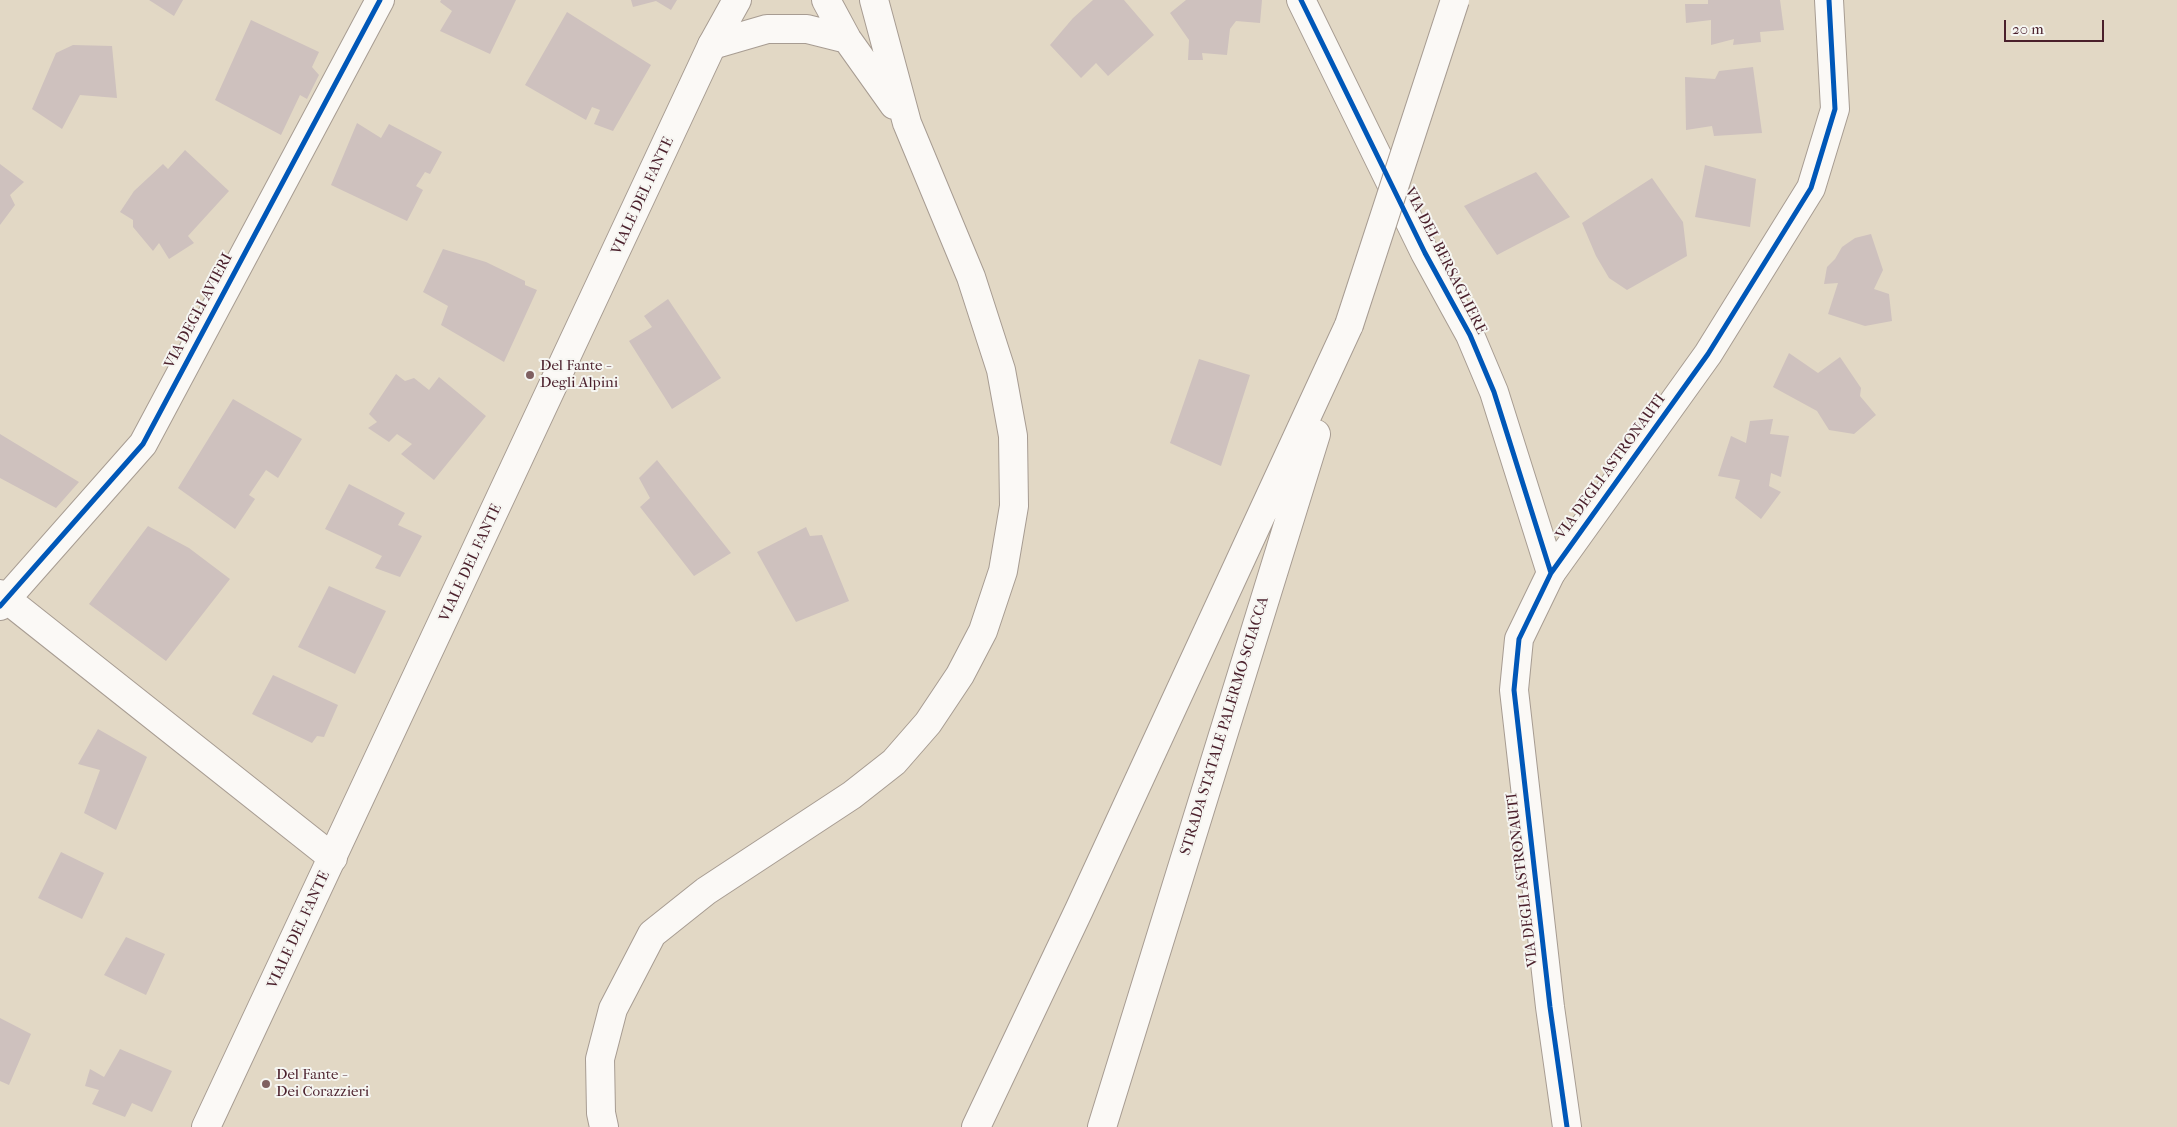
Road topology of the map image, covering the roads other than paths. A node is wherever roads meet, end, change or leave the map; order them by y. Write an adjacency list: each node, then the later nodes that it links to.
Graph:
1 (380, 0): 13 (main road, VIA DEGLI AVIERI)
2 (737, 0): 9 (main road, VIALE DEL FANTE)
3 (826, 0): 8 (main road)
4 (874, 0): 10 (main road)
5 (1301, 0): 12 (main road, VIA DEL BERSAGLIERE)
6 (1455, 0): 11 (main road, bridge)
7 (1830, 0): 12 (main road, VIA DEGLI ASTRONAUTI)
8 (847, 39): 9 (main road); 10 (main road)
9 (712, 45): 14 (main road, VIALE DEL FANTE)
10 (907, 123): 16 (main road)
11 (1349, 325): 17 (main road); 18 (main road, STRADA STATALE PALERMO-SCIACCA)
12 (1551, 572): 19 (main road, VIA DEGLI ASTRONAUTI)
13 (2, 599): 14 (main road)
14 (333, 858): 15 (main road, VIALE DEL FANTE)
15 (206, 1127)
16 (604, 1127)
17 (976, 1127)
18 (1102, 1127)
19 (1567, 1127)

